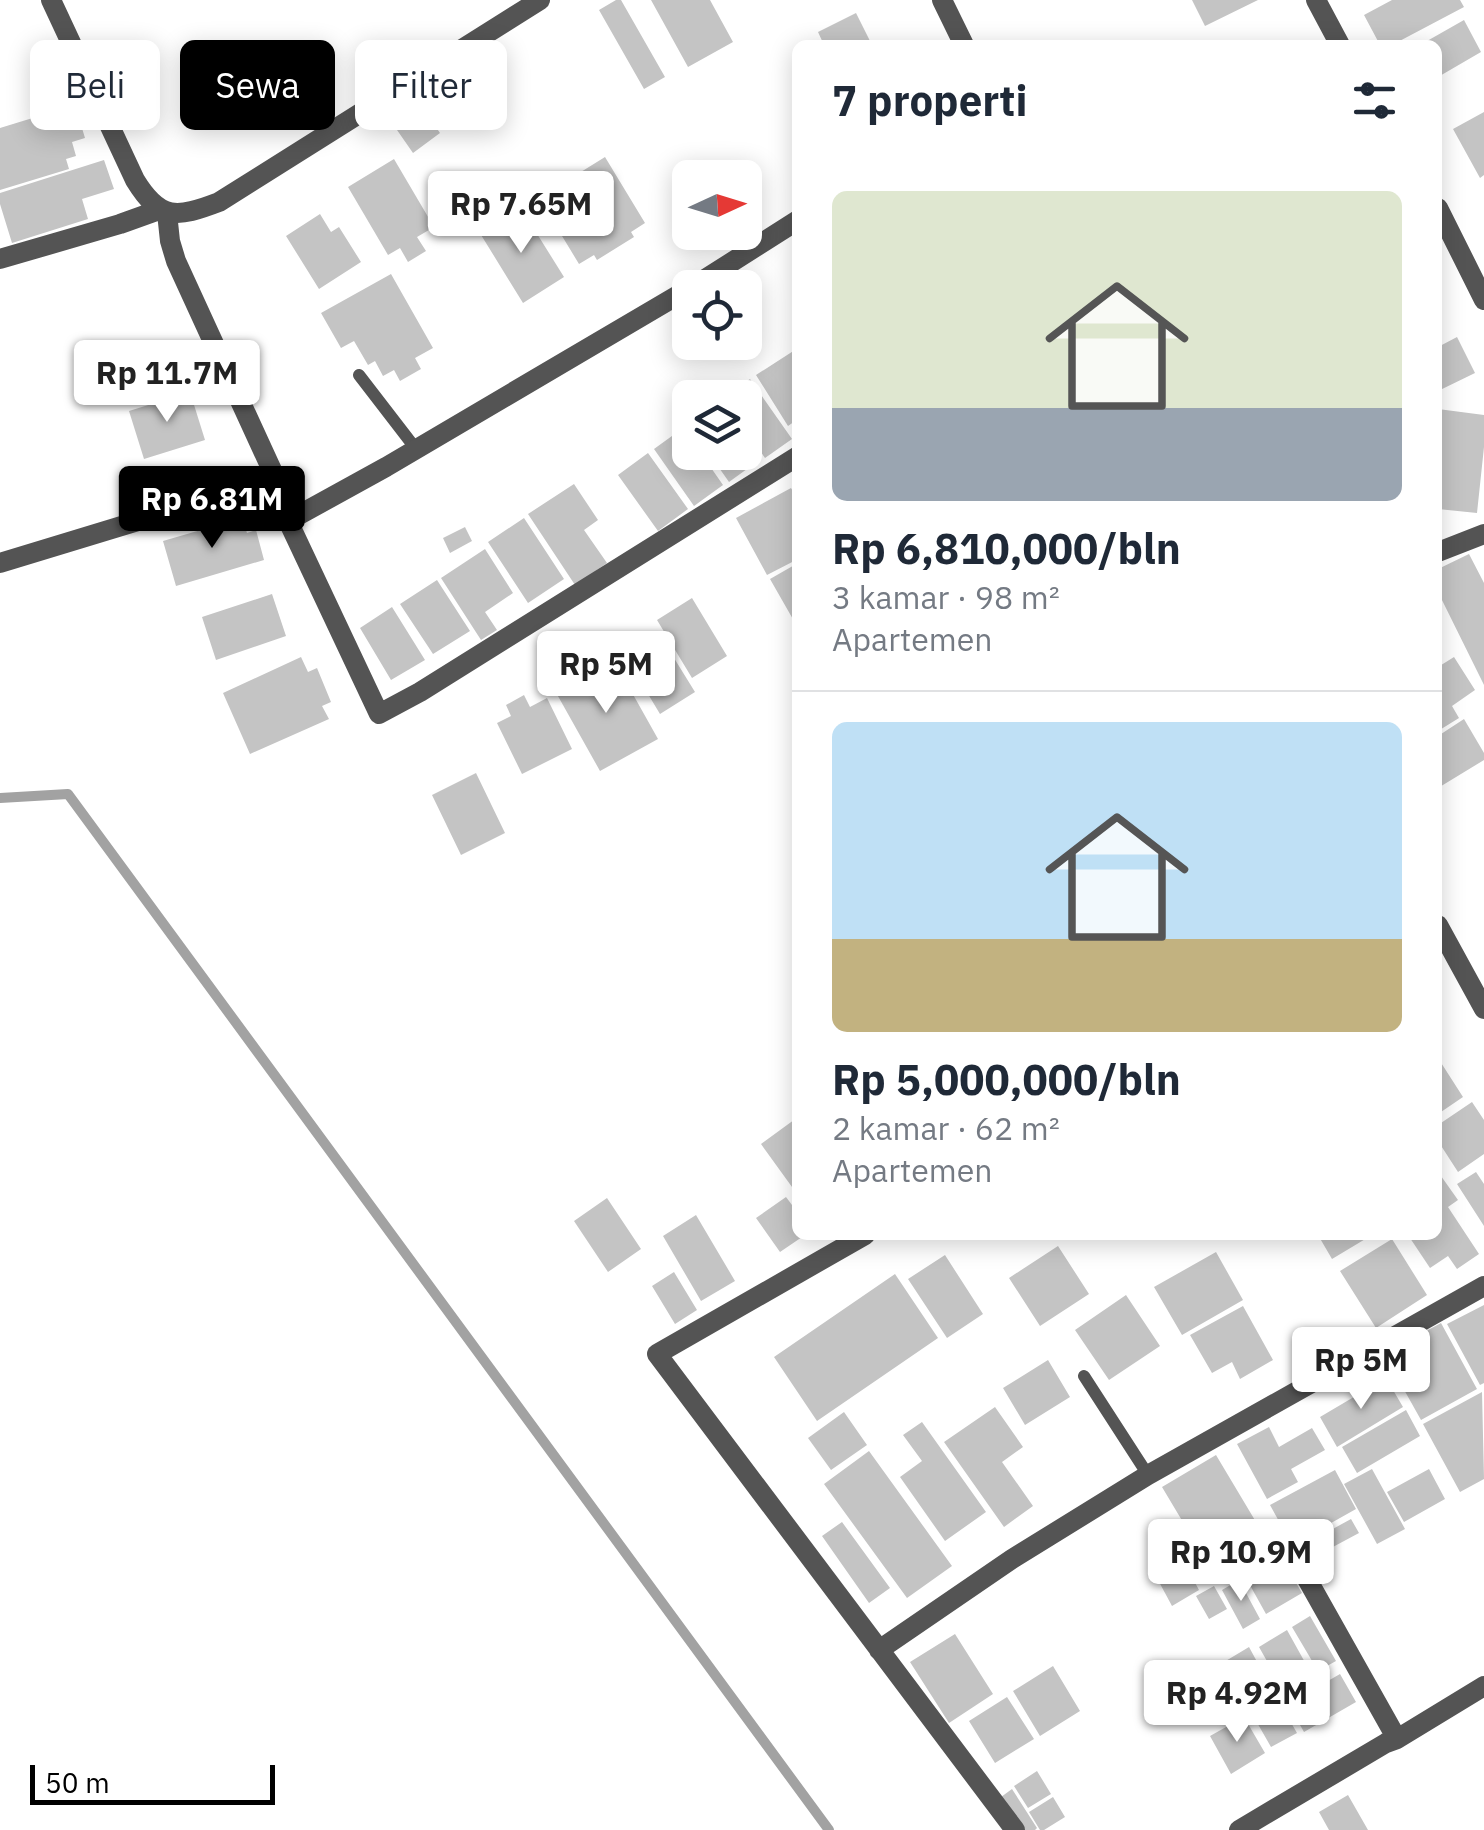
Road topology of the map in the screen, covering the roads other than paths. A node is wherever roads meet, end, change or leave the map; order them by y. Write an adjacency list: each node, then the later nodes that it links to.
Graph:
1 (51, 0): 7 (street)
2 (540, 0): 7 (street)
3 (942, 0): 5 (street)
4 (1325, 3): 6 (street)
5 (962, 40)
6 (1338, 40)
7 (163, 211): 10 (street); 17 (street)
8 (1442, 216): 13 (street)
9 (792, 224): 11 (street)
10 (0, 259)
11 (719, 270)
12 (672, 299): 15 (street)
13 (1484, 300)
14 (359, 374): 15 (lane)
15 (416, 450): 18 (street)
16 (792, 460): 18 (street)
17 (276, 480): 18 (street); 21 (street)
18 (288, 521)
19 (1484, 534): 20 (street)
20 (1442, 550)
21 (0, 563)
22 (1442, 932): 23 (street)
23 (1484, 1009)
24 (856, 1240): 29 (street)
25 (1484, 1286): 27 (street)
26 (1084, 1376): 27 (lane)
27 (1148, 1475): 29 (street)
28 (1293, 1554): 31 (street)
29 (879, 1650): 32 (street)
30 (1484, 1686): 31 (street)
31 (1398, 1739): 33 (street)
32 (1015, 1830)
33 (1239, 1830)

